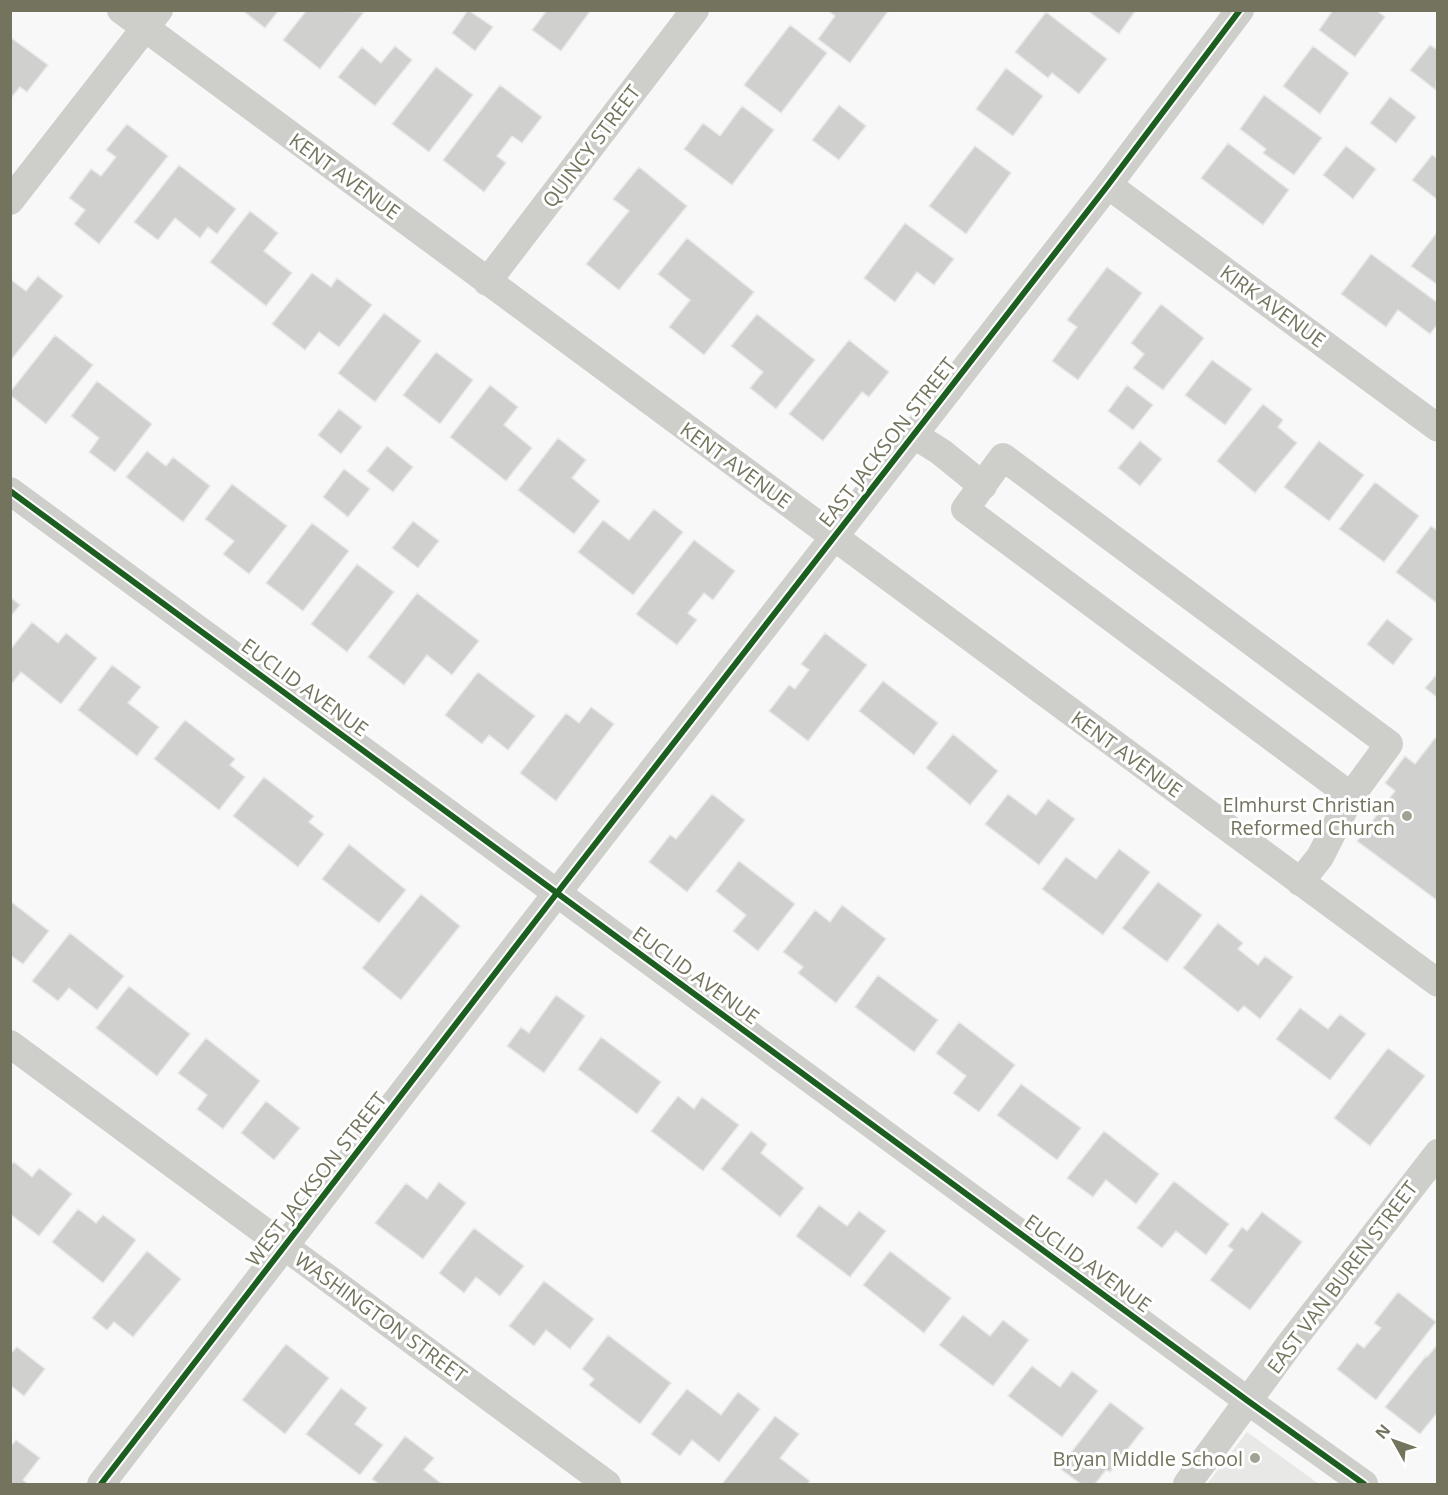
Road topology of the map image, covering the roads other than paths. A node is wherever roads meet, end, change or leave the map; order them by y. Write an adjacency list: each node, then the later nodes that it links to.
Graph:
1 (121, 10): 4 (street, KENT AVENUE)
2 (695, 10): 7 (street, QUINCY STREET)
3 (1240, 10): 5 (street, EAST JACKSON STREET)
4 (152, 20): 6 (street); 7 (street, KENT AVENUE)
5 (1108, 184): 8 (street, KIRK AVENUE); 9 (street, EAST JACKSON STREET)
6 (10, 201)
7 (488, 282): 12 (street, KENT AVENUE)
8 (1437, 428)
9 (914, 435): 10 (street); 12 (street, EAST JACKSON STREET)
10 (983, 486): 13 (street); 13 (street)
11 (10, 491): 15 (street, EUCLID AVENUE)
12 (834, 537): 14 (street, KENT AVENUE); 15 (street, EAST JACKSON STREET)
13 (1351, 796): 14 (street)
14 (1300, 882): 16 (street, KENT AVENUE)
15 (557, 893): 19 (street, WEST JACKSON STREET); 20 (street, EUCLID AVENUE)
16 (1437, 983)
17 (10, 1044): 19 (street, WASHINGTON STREET)
18 (1437, 1153): 20 (street, EAST VAN BUREN STREET)
19 (285, 1246): 21 (street, WEST JACKSON STREET); 22 (street, WASHINGTON STREET)
20 (1248, 1401): 23 (street, EAST VAN BUREN STREET); 24 (street, EUCLID AVENUE)
21 (101, 1485)
22 (607, 1485)
23 (1187, 1485)
24 (1364, 1485)

